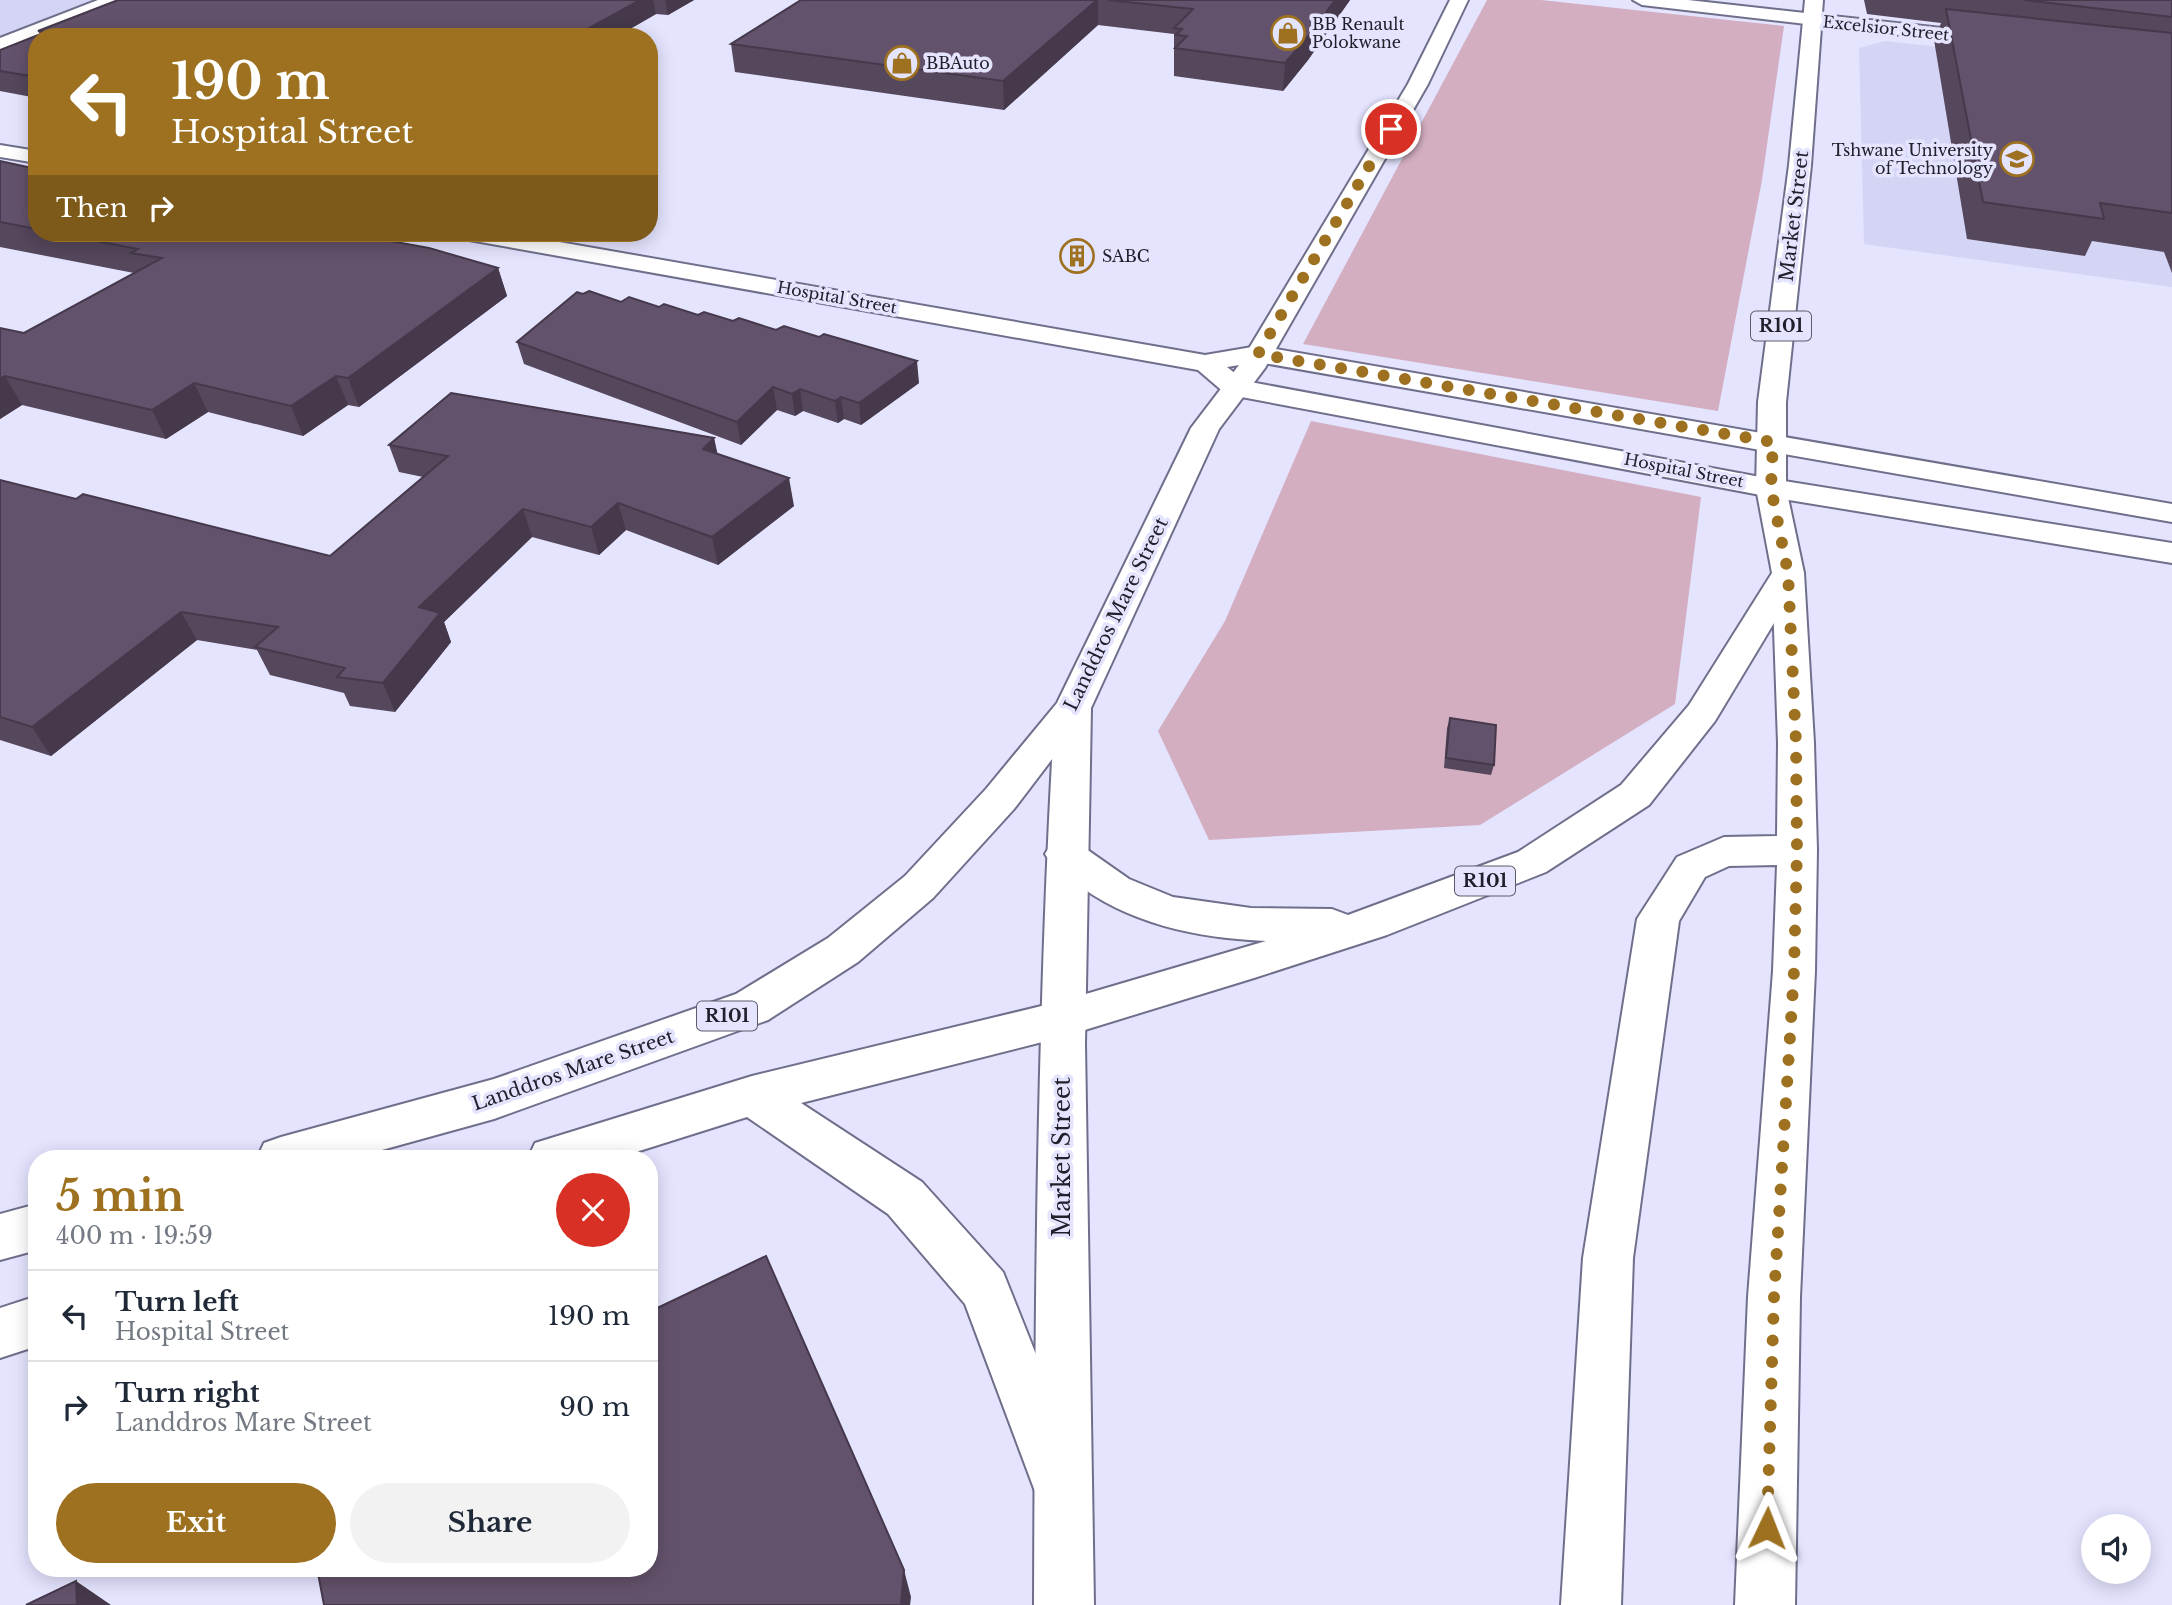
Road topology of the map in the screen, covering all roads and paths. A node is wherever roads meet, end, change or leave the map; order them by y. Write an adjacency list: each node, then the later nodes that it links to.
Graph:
1 (114, 0): 5 (main road)
2 (1459, 0): 12 (main road, Landdros Mare Street / R101)
3 (1642, 0): 4 (main road, Excelsior Street)
4 (1814, 10): 7 (main road, Excelsior Street); 15 (main road, Market Street / R101)
5 (41, 28)
6 (28, 33): 8 (main road)
7 (2010, 41)
8 (0, 44)
9 (0, 151): 10 (main road)
10 (28, 156)
11 (520, 242): 13 (main road, Hospital Street)
12 (1258, 354): 13 (main road, Hospital Street); 14 (main road, Landdros Mare Street / R101); 15 (main road, Hospital Street)
13 (1205, 363): 14 (main road, Hospital Street)
14 (1236, 388): 16 (main road, Hospital Street); 20 (main road, Landdros Mare Street / R101)
15 (1773, 442): 16 (main road, Market Street / R101); 17 (main road, Hospital Street)
16 (1771, 488): 18 (main road, Hospital Street); 19 (main road, Market Street / R101)
17 (2172, 513)
18 (2172, 553)
19 (1788, 573): 21 (main road, Market Street); 23 (main road, R101)
20 (1073, 709): 22 (main road, Market Street); 26 (main road, Landdros Mare Street / R101)
21 (1797, 850): 34 (main road); 35 (main road, Market Street)
22 (1065, 854): 23 (main road); 24 (main road, Market Street)
23 (1372, 924): 24 (main road, R101)
24 (1062, 1019): 25 (main road, R101); 32 (main road, Market Street)
25 (752, 1096): 27 (main road, R101); 32 (main road)
26 (310, 1150)
27 (578, 1150)
28 (28, 1229): 29 (main road)
29 (0, 1237)
30 (28, 1324): 31 (main road)
31 (0, 1333)
32 (1062, 1490): 33 (main road, Market Street)
33 (1068, 1593)
34 (1591, 1605)
35 (1765, 1605)

